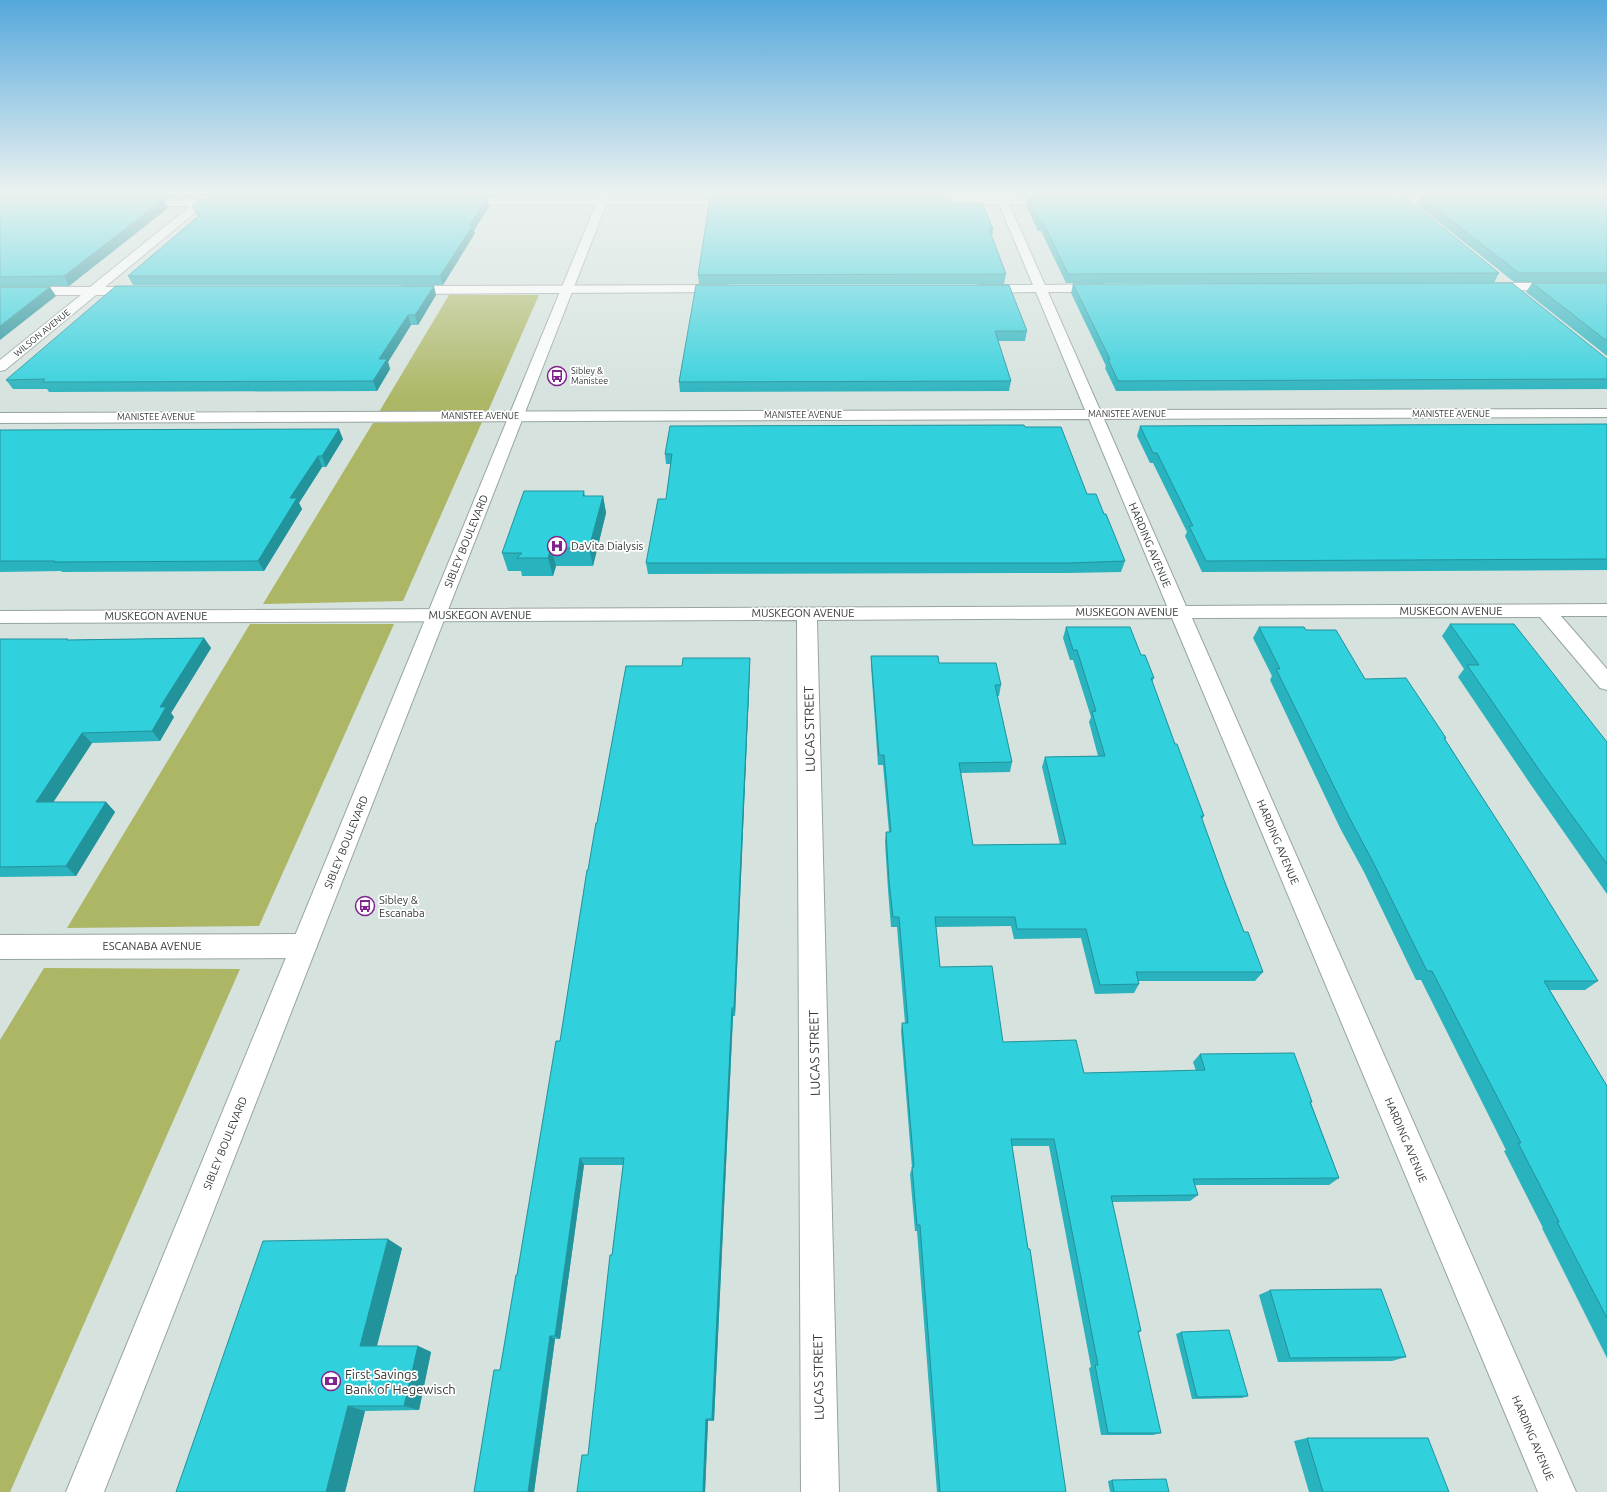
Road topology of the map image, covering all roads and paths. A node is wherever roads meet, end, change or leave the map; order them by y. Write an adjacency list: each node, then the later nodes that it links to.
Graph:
1 (129, 262): 16 (street, WILSON AVENUE)
2 (578, 262): 14 (street, SIBLEY BOULEVARD)
3 (1028, 262): 8 (street, HARDING AVENUE)
4 (1492, 273): 6 (street)
5 (1476, 287): 6 (street)
6 (1510, 287): 7 (street); 17 (street)
7 (1607, 287)
8 (1040, 288): 9 (street); 11 (street); 20 (street, HARDING AVENUE)
9 (1111, 288)
10 (738, 289): 14 (street)
11 (968, 289)
12 (156, 290): 16 (street)
13 (393, 290): 14 (street)
14 (567, 290): 21 (street, SIBLEY BOULEVARD)
15 (0, 291): 16 (street)
16 (93, 291): 18 (street, WILSON AVENUE)
17 (1521, 297)
18 (0, 367)
19 (1607, 413): 20 (street, MANISTEE AVENUE)
20 (1094, 414): 21 (street, MANISTEE AVENUE); 25 (street, HARDING AVENUE)
21 (516, 416): 22 (street, MANISTEE AVENUE); 27 (street, SIBLEY BOULEVARD)
22 (0, 418)
23 (1607, 610): 24 (street, MUSKEGON AVENUE)
24 (1546, 611): 25 (street, MUSKEGON AVENUE); 29 (street)
25 (1179, 612): 26 (street, MUSKEGON AVENUE); 34 (street, HARDING AVENUE)
26 (807, 613): 27 (street, MUSKEGON AVENUE); 33 (street, LUCAS STREET)
27 (437, 615): 28 (street, MUSKEGON AVENUE); 30 (street, SIBLEY BOULEVARD)
28 (0, 617)
29 (1607, 683)
30 (304, 946): 31 (street, ESCANABA AVENUE); 32 (street, SIBLEY BOULEVARD)
31 (0, 947)
32 (85, 1492)
33 (820, 1492)
34 (1557, 1492)

